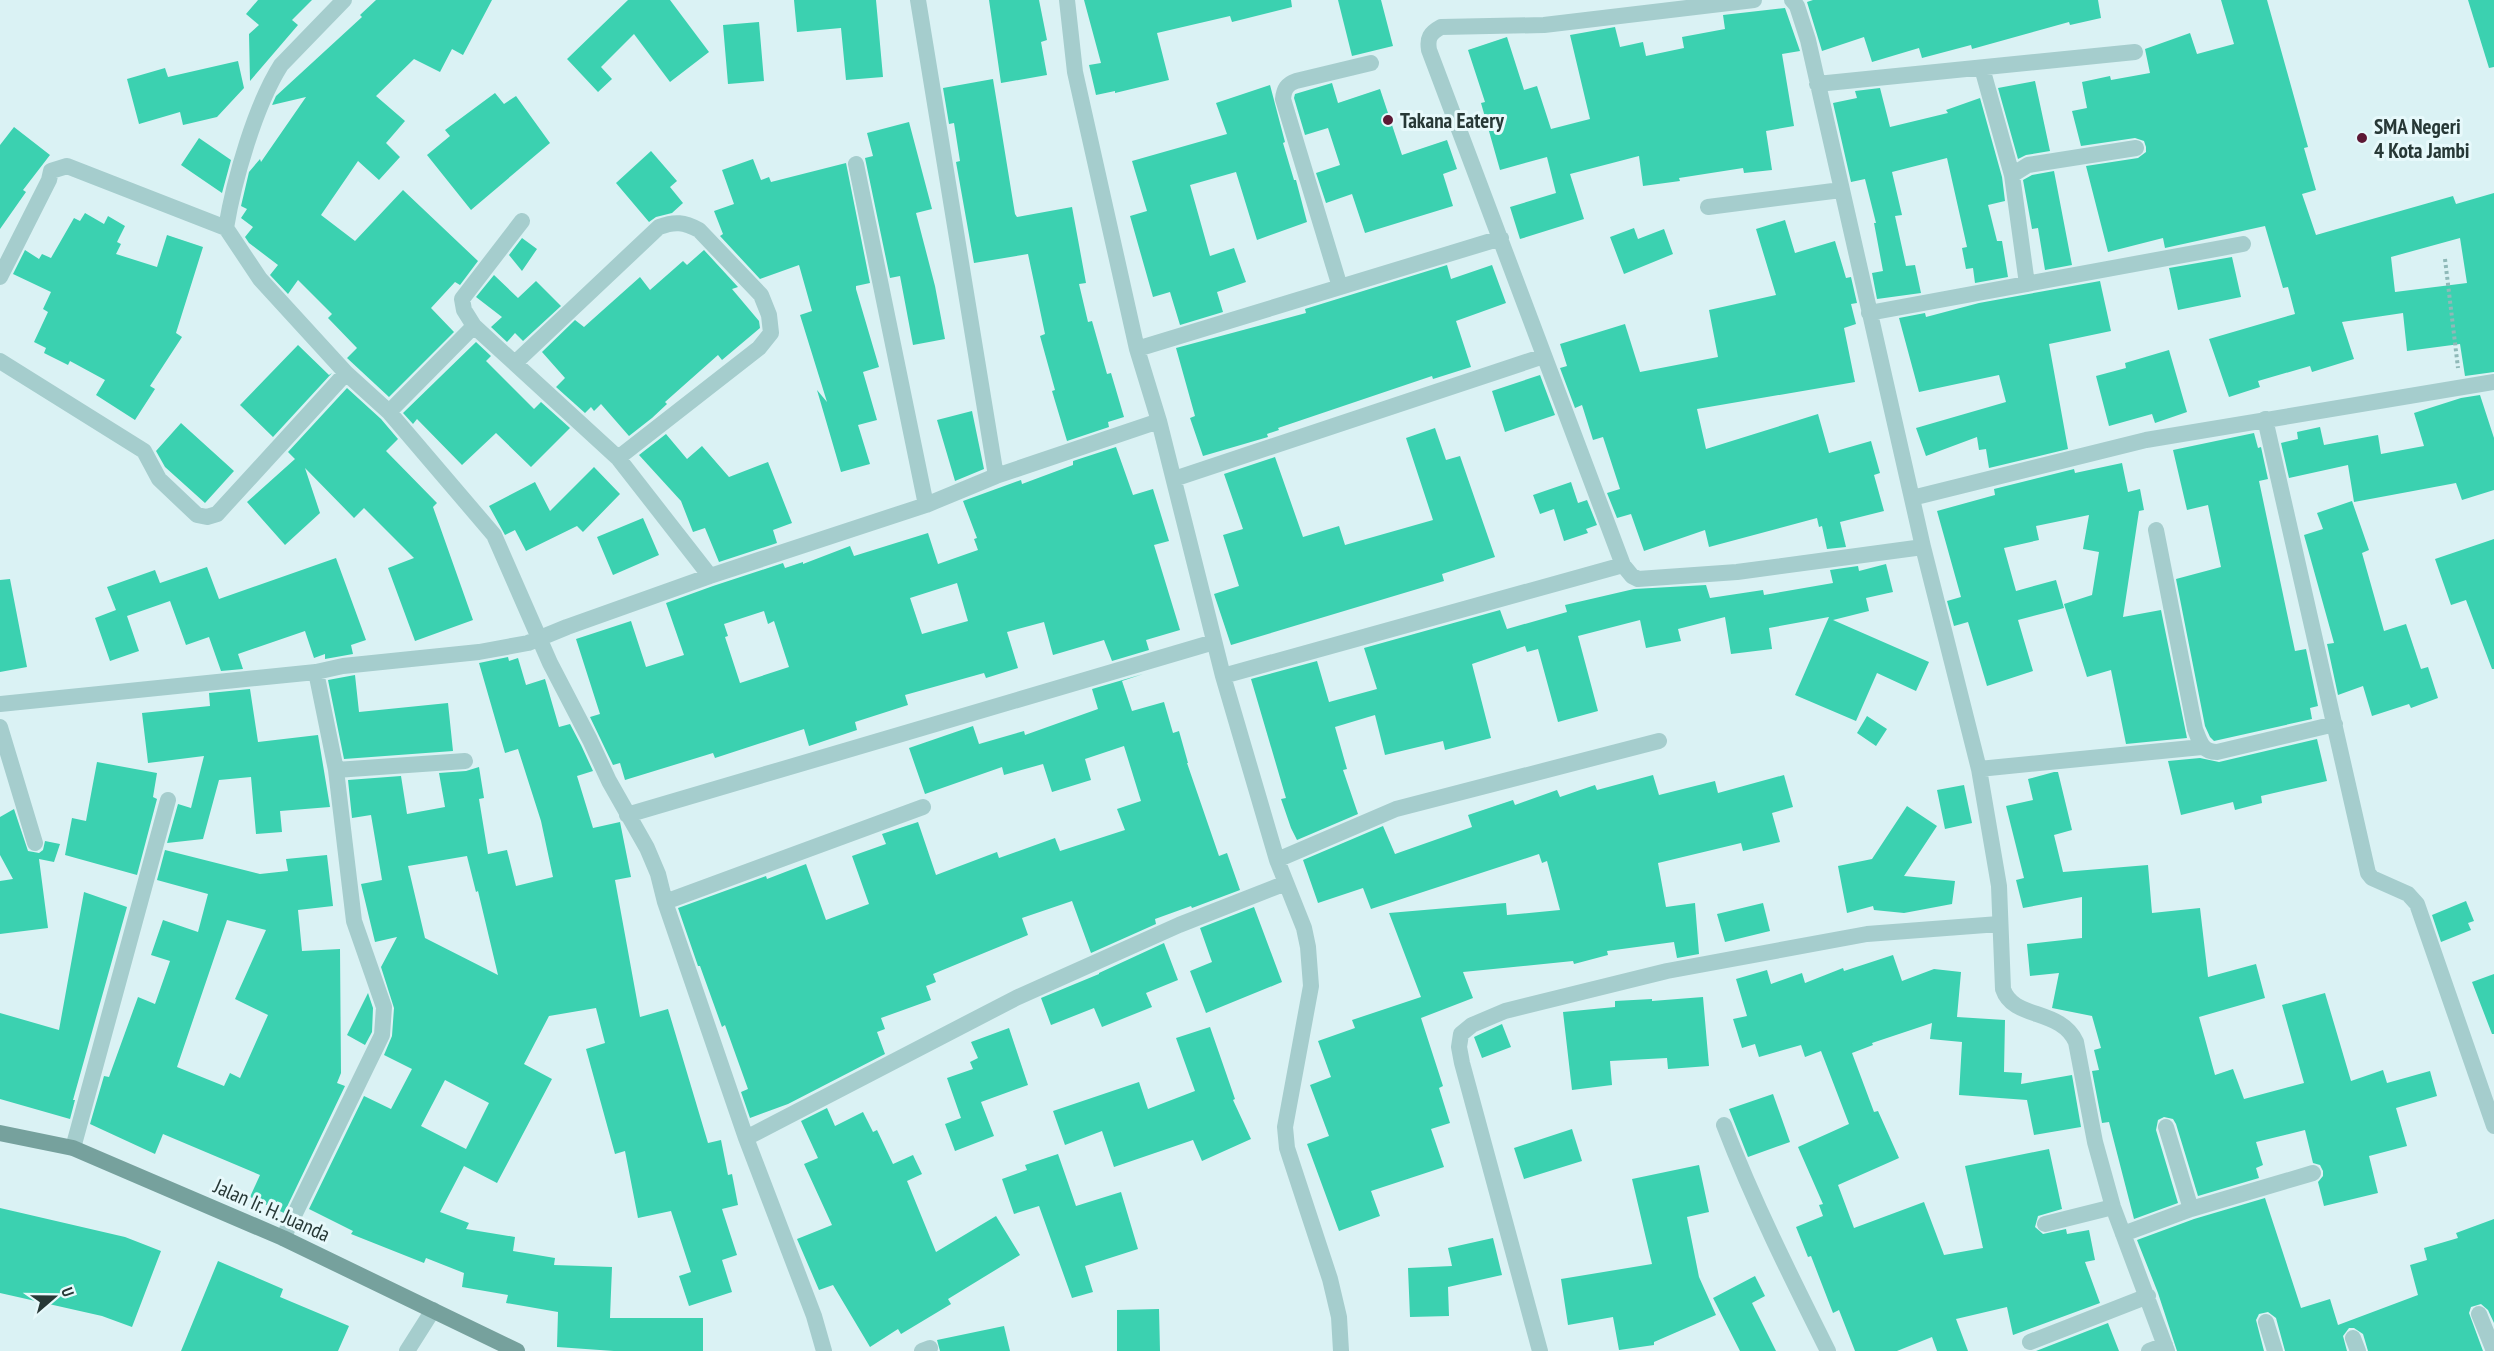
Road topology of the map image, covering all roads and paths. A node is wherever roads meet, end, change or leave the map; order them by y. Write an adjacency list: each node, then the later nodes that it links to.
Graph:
1 (344, 0): 17 (street)
2 (918, 0): 37 (street)
3 (1067, 0): 26 (street)
4 (1754, 0): 6 (street)
5 (1792, 0): 10 (street)
6 (1735, 1): 18 (street)
7 (2135, 52): 9 (street)
8 (1371, 63): 23 (street)
9 (1982, 68): 10 (street); 13 (street)
10 (1817, 84): 14 (street)
11 (2136, 148): 13 (street)
12 (856, 164): 40 (street)
13 (2012, 175): 22 (street)
14 (1841, 190): 15 (street); 24 (street)
15 (1708, 207)
16 (522, 220): 25 (street)
17 (226, 228): 21 (street); 30 (street)
18 (1501, 238): 23 (street); 27 (street)
19 (2243, 244): 22 (street)
20 (2445, 259): 32 (path)
21 (0, 277)
22 (2028, 284): 24 (street)
23 (1340, 287): 26 (street)
24 (1869, 313): 39 (street)
25 (474, 326): 29 (street); 33 (street)
26 (1137, 349): 35 (street)
27 (1544, 356): 38 (street); 43 (street)
28 (0, 361): 30 (street)
29 (516, 362): 36 (street); 36 (street)
30 (346, 373): 33 (street)
31 (2494, 382): 32 (street)
32 (2461, 388): 34 (street)
33 (389, 412): 45 (street)
34 (2265, 419): 39 (street); 50 (street)
35 (1159, 421): 37 (street); 38 (street)
36 (618, 458): 44 (street)
37 (996, 476): 40 (street)
38 (1174, 479): 46 (street)
39 (1912, 498): 42 (street)
40 (926, 505): 44 (street)
41 (2156, 530): 53 (street)
42 (1923, 547): 43 (street); 55 (street)
43 (1623, 566): 48 (street)
44 (710, 576): 45 (street)
45 (538, 639): 47 (street); 59 (street)
46 (1214, 642): 48 (street); 59 (street)
47 (316, 672): 49 (street); 56 (street)
48 (1223, 676): 61 (street)
49 (0, 704)
50 (2335, 724): 53 (street); 66 (street)
51 (0, 727): 60 (street)
52 (1659, 741): 61 (street)
53 (2202, 747): 55 (street)
54 (465, 760): 56 (street)
55 (1979, 769): 64 (street)
56 (336, 770): 76 (street)
57 (168, 800): 70 (street)
58 (923, 807): 63 (street)
59 (627, 815): 63 (street)
60 (35, 843)
61 (1277, 860): 62 (street)
62 (1286, 883): 69 (street); 86 (street)
63 (665, 902): 69 (street)
64 (2000, 924): 72 (street); 87 (street)
65 (1724, 1125): 88 (street)
66 (2494, 1126)
67 (2166, 1127): 73 (street)
68 (0, 1133): 70 (main road, Jalan Ir. H. Juanda)
69 (746, 1138): 85 (street)
70 (73, 1148): 76 (main road, Jalan Ir. H. Juanda)
71 (2313, 1173): 73 (street)
72 (2113, 1207): 74 (street); 75 (street)
73 (2191, 1209): 75 (street)
74 (2045, 1224)
75 (2123, 1234): 77 (street)
76 (283, 1238): 78 (main road, Jalan Ir. H. Juanda)
77 (2148, 1296): 81 (street); 82 (street)
78 (433, 1310): 83 (street); 84 (main road, Jalan Ir. H. Juanda)
79 (2479, 1314): 90 (street)
80 (2266, 1322): 89 (street)
81 (2030, 1342)
82 (2160, 1349)
83 (407, 1351)
84 (517, 1351)
85 (824, 1351)
86 (1341, 1351)
87 (1540, 1351)
88 (1828, 1351)
89 (2275, 1351)
90 (2494, 1351)

